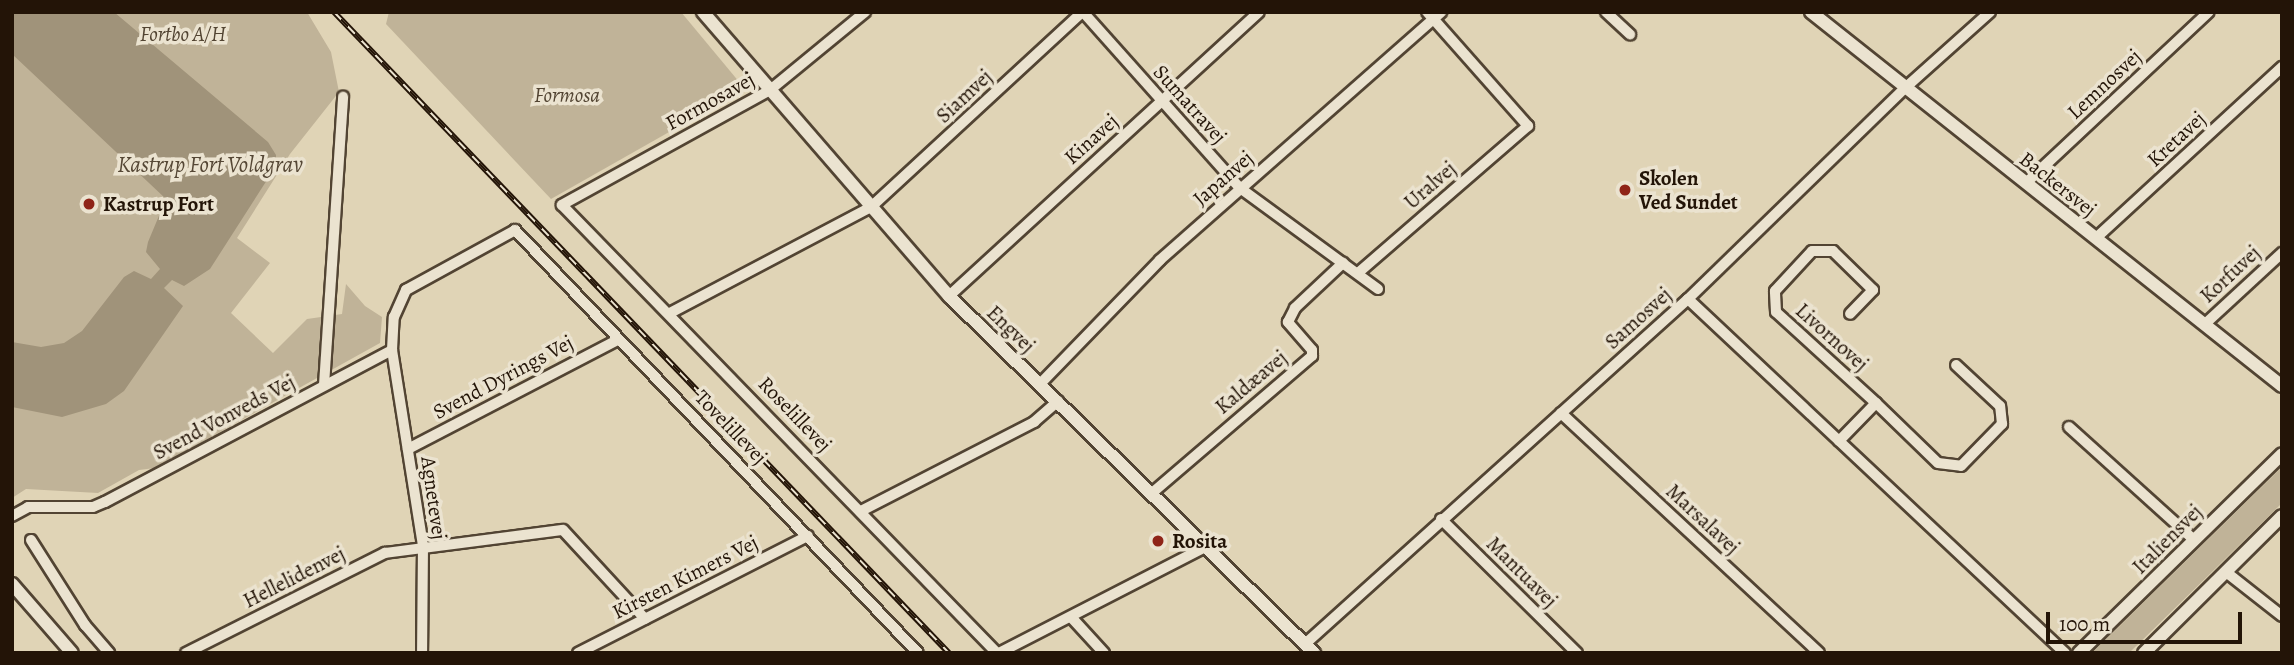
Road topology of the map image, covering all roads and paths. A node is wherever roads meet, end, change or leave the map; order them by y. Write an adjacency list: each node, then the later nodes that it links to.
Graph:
1 (703, 12): 13 (street, Engvej)
2 (865, 12): 13 (street, Formosavej)
3 (1082, 12): 15 (street, Sumatravej); 19 (street, Siamvej)
4 (1259, 12): 15 (street, Kinavej)
5 (1606, 12): 10 (street)
6 (1811, 12): 12 (street, Backersvej)
7 (1990, 12): 12 (street, Samosvej)
8 (2209, 12): 16 (street, Lemnosvej)
9 (1433, 15): 17 (street, Japanvej); 23 (street, Uralvej)
10 (1630, 34)
11 (2282, 67): 20 (street, Kretavej)
12 (1905, 88): 16 (street, Backersvej); 26 (street, Samosvej)
13 (770, 90): 18 (street, Formosavej); 19 (street, Engvej)
14 (342, 97): 34 (street)
15 (1162, 102): 17 (street, Sumatravej); 25 (street, Kinavej)
16 (2026, 183): 20 (street, Backersvej)
17 (1240, 188): 22 (street, Sumatravej); 33 (street, Japanvej)
18 (562, 205): 27 (street, Roselillevej)
19 (872, 207): 25 (street, Engvej); 27 (street)
20 (2096, 238): 29 (street, Backersvej)
21 (2282, 253): 29 (street, Korfuvej)
22 (1343, 263): 23 (street, Sumatravej); 43 (street, Kaldæavej)
23 (1358, 273): 24 (street, Sumatravej)
24 (1378, 289)
25 (949, 296): 33 (street, Engvej)
26 (1688, 299): 38 (street, Samosvej); 40 (street)
27 (670, 313): 44 (street, Roselillevej)
28 (1850, 314): 37 (street, Livornovej)
29 (2205, 324): 35 (street, Backersvej)
30 (617, 340): 31 (street, Tovelillevej); 41 (street, Svend Dyrings Vej); 48 (street, Tovelillevej)
31 (392, 350): 34 (street, Svend Vonveds Vej); 41 (street, Agnetevej)
32 (1956, 365): 37 (street, Livornovej)
33 (1040, 384): 36 (street, Engvej)
34 (324, 385): 45 (street, Svend Vonveds Vej)
35 (2282, 386)
36 (1058, 401): 43 (street, Engvej); 44 (street)
37 (1876, 403): 40 (street)
38 (1561, 413): 47 (street, Samosvej); 68 (street, Marsalavej)
39 (2069, 427): 49 (street)
40 (1839, 441): 69 (street)
41 (408, 449): 51 (street, Agnetevej)
42 (2282, 454): 49 (street, Italiensvej)
43 (1152, 493): 52 (street, Engvej)
44 (860, 511): 65 (street, Roselillevej)
45 (12, 516)
46 (2282, 516): 53 (street)
47 (1441, 519): 58 (street, Samosvej); 67 (street, Mantuavej)
48 (808, 536): 57 (street, Kirsten Kimers Vej); 64 (street, Tovelillevej)
49 (2193, 539): 70 (street, Italiensvej)
50 (31, 540): 60 (street)
51 (423, 545): 57 (street, Hellelidenvej); 61 (street, Hellelidenvej); 62 (street, Agnetevej)
52 (1207, 545): 56 (street); 58 (street, Engvej)
53 (2226, 572): 55 (street); 71 (street)
54 (12, 584): 59 (street)
55 (2282, 616)
56 (1071, 617): 65 (street); 66 (street)
57 (645, 620): 63 (street, Kirsten Kimers Vej)
58 (1310, 648)
59 (72, 653)
60 (109, 653)
61 (186, 653)
62 (422, 653)
63 (578, 653)
64 (918, 653)
65 (998, 653)
66 (1104, 653)
67 (1577, 653)
68 (1819, 653)
69 (2065, 653)
70 (2079, 653)
71 (2144, 653)

